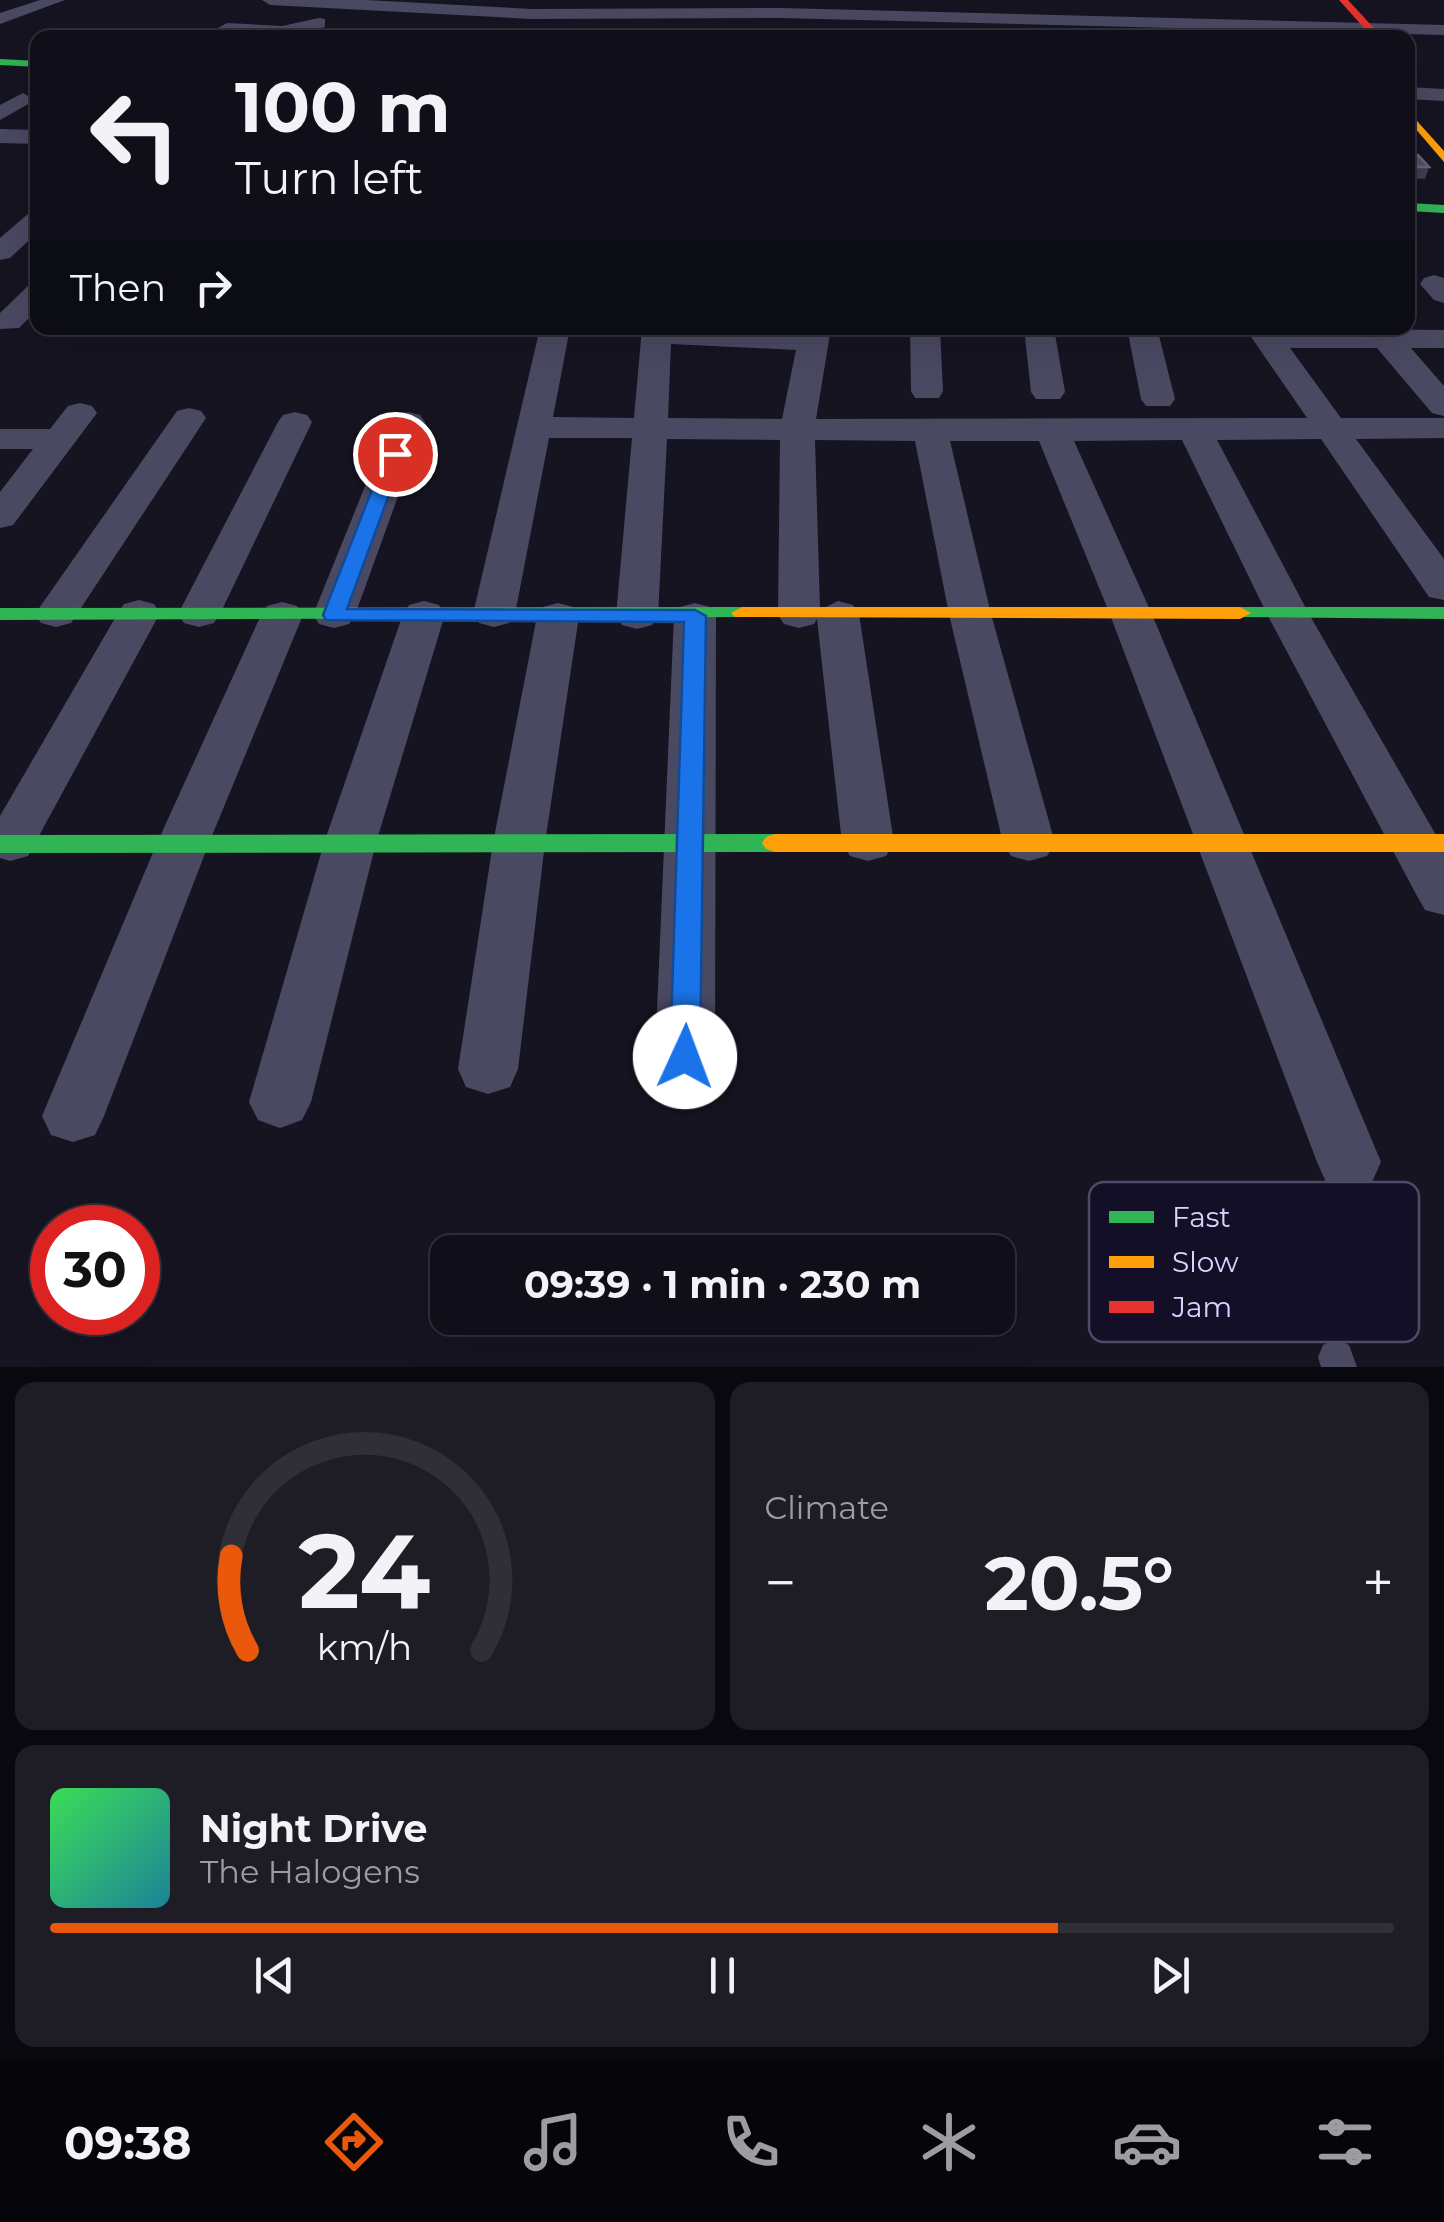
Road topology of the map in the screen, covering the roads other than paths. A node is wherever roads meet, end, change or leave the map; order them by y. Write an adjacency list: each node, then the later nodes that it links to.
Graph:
1 (270, 0): 15 (street)
2 (1118, 0): 21 (street)
3 (1177, 0): 22 (street)
4 (1234, 0): 23 (street)
5 (1314, 0): 32 (street)
6 (1342, 0): 33 (street)
7 (724, 2): 10 (street); 11 (street)
8 (0, 4): 12 (street)
9 (57, 4): 12 (street)
10 (590, 5): 16 (street); 17 (street)
11 (824, 6): 14 (street); 18 (street); 19 (street)
12 (35, 7): 20 (street)
13 (1072, 7): 14 (street)
14 (978, 8): 19 (street); 21 (street)
15 (392, 9): 16 (street); 26 (street)
16 (532, 14): 27 (street)
17 (694, 14): 18 (street); 28 (street)
18 (802, 14): 29 (street)
19 (899, 16): 30 (street)
20 (0, 19)
21 (1132, 22): 22 (street)
22 (1196, 24): 23 (street)
23 (1259, 25): 31 (street)
24 (227, 28): 25 (street)
25 (269, 30)
26 (295, 30)
27 (515, 30)
28 (686, 30)
29 (797, 30)
30 (900, 30)
31 (1317, 30)
32 (1338, 30)
33 (1371, 30)
34 (1444, 30): 35 (street)
35 (1415, 31)
36 (0, 62): 37 (street)
37 (30, 64)
38 (1415, 79): 39 (street)
39 (1431, 98)
40 (23, 99): 41 (street)
41 (0, 114)
42 (1415, 123): 45 (street)
43 (0, 136): 44 (street)
44 (30, 137)
45 (1444, 158)
46 (1415, 198): 47 (street)
47 (1444, 199)
48 (1415, 208): 49 (street)
49 (1444, 209)
50 (30, 226): 51 (street)
51 (0, 255): 52 (street)
52 (30, 259)
53 (30, 300): 54 (street)
54 (8, 322)
55 (553, 335): 72 (street)
56 (657, 335): 75 (street)
57 (815, 335): 77 (street)
58 (925, 335): 65 (street)
59 (1040, 335): 68 (street)
60 (1144, 335): 66 (street)
61 (1265, 335): 73 (street)
62 (1382, 335): 67 (street)
63 (1401, 335): 64 (street)
64 (1444, 339)
65 (927, 391)
66 (1158, 400)
67 (1444, 406)
68 (1050, 411): 76 (street); 78 (street); 82 (street)
69 (189, 418): 84 (street)
70 (295, 422): 85 (street)
71 (408, 422): 92 (street)
72 (533, 427): 75 (street); 87 (street)
73 (1331, 428): 74 (street); 76 (street); 81 (street)
74 (1444, 428)
75 (652, 429): 77 (street); 95 (street)
76 (1194, 429): 89 (street)
77 (797, 430): 78 (street); 93 (street)
78 (930, 431): 88 (street)
79 (0, 439): 80 (street)
80 (6, 502)
81 (1444, 588)
82 (1130, 612): 88 (street); 89 (street); 106 (street)
83 (138, 613): 84 (street); 85 (street); 105 (street)
84 (56, 614): 97 (street)
85 (198, 614): 91 (street)
86 (424, 614): 87 (street); 92 (street); 99 (street)
87 (494, 614): 94 (street)
88 (970, 614): 93 (street); 103 (street)
89 (1288, 614): 90 (street); 104 (street)
90 (1444, 614)
91 (282, 615): 92 (street); 98 (street)
92 (334, 615)
93 (819, 615): 96 (street); 102 (street)
94 (558, 616): 95 (street); 100 (street)
95 (638, 616): 96 (street)
96 (695, 616): 101 (street)
97 (2, 617)
98 (183, 843): 99 (street); 105 (street); 111 (street)
99 (350, 843): 100 (street); 110 (street)
100 (519, 843): 101 (street); 109 (street)
101 (691, 843): 102 (street); 108 (street)
102 (868, 843): 103 (street)
103 (1029, 843): 106 (street)
104 (1429, 843): 106 (street); 107 (street)
105 (5, 844)
106 (1223, 844): 112 (street)
107 (1444, 896)
108 (685, 1057)
109 (488, 1069)
110 (280, 1102)
111 (73, 1116)
112 (1350, 1162)

